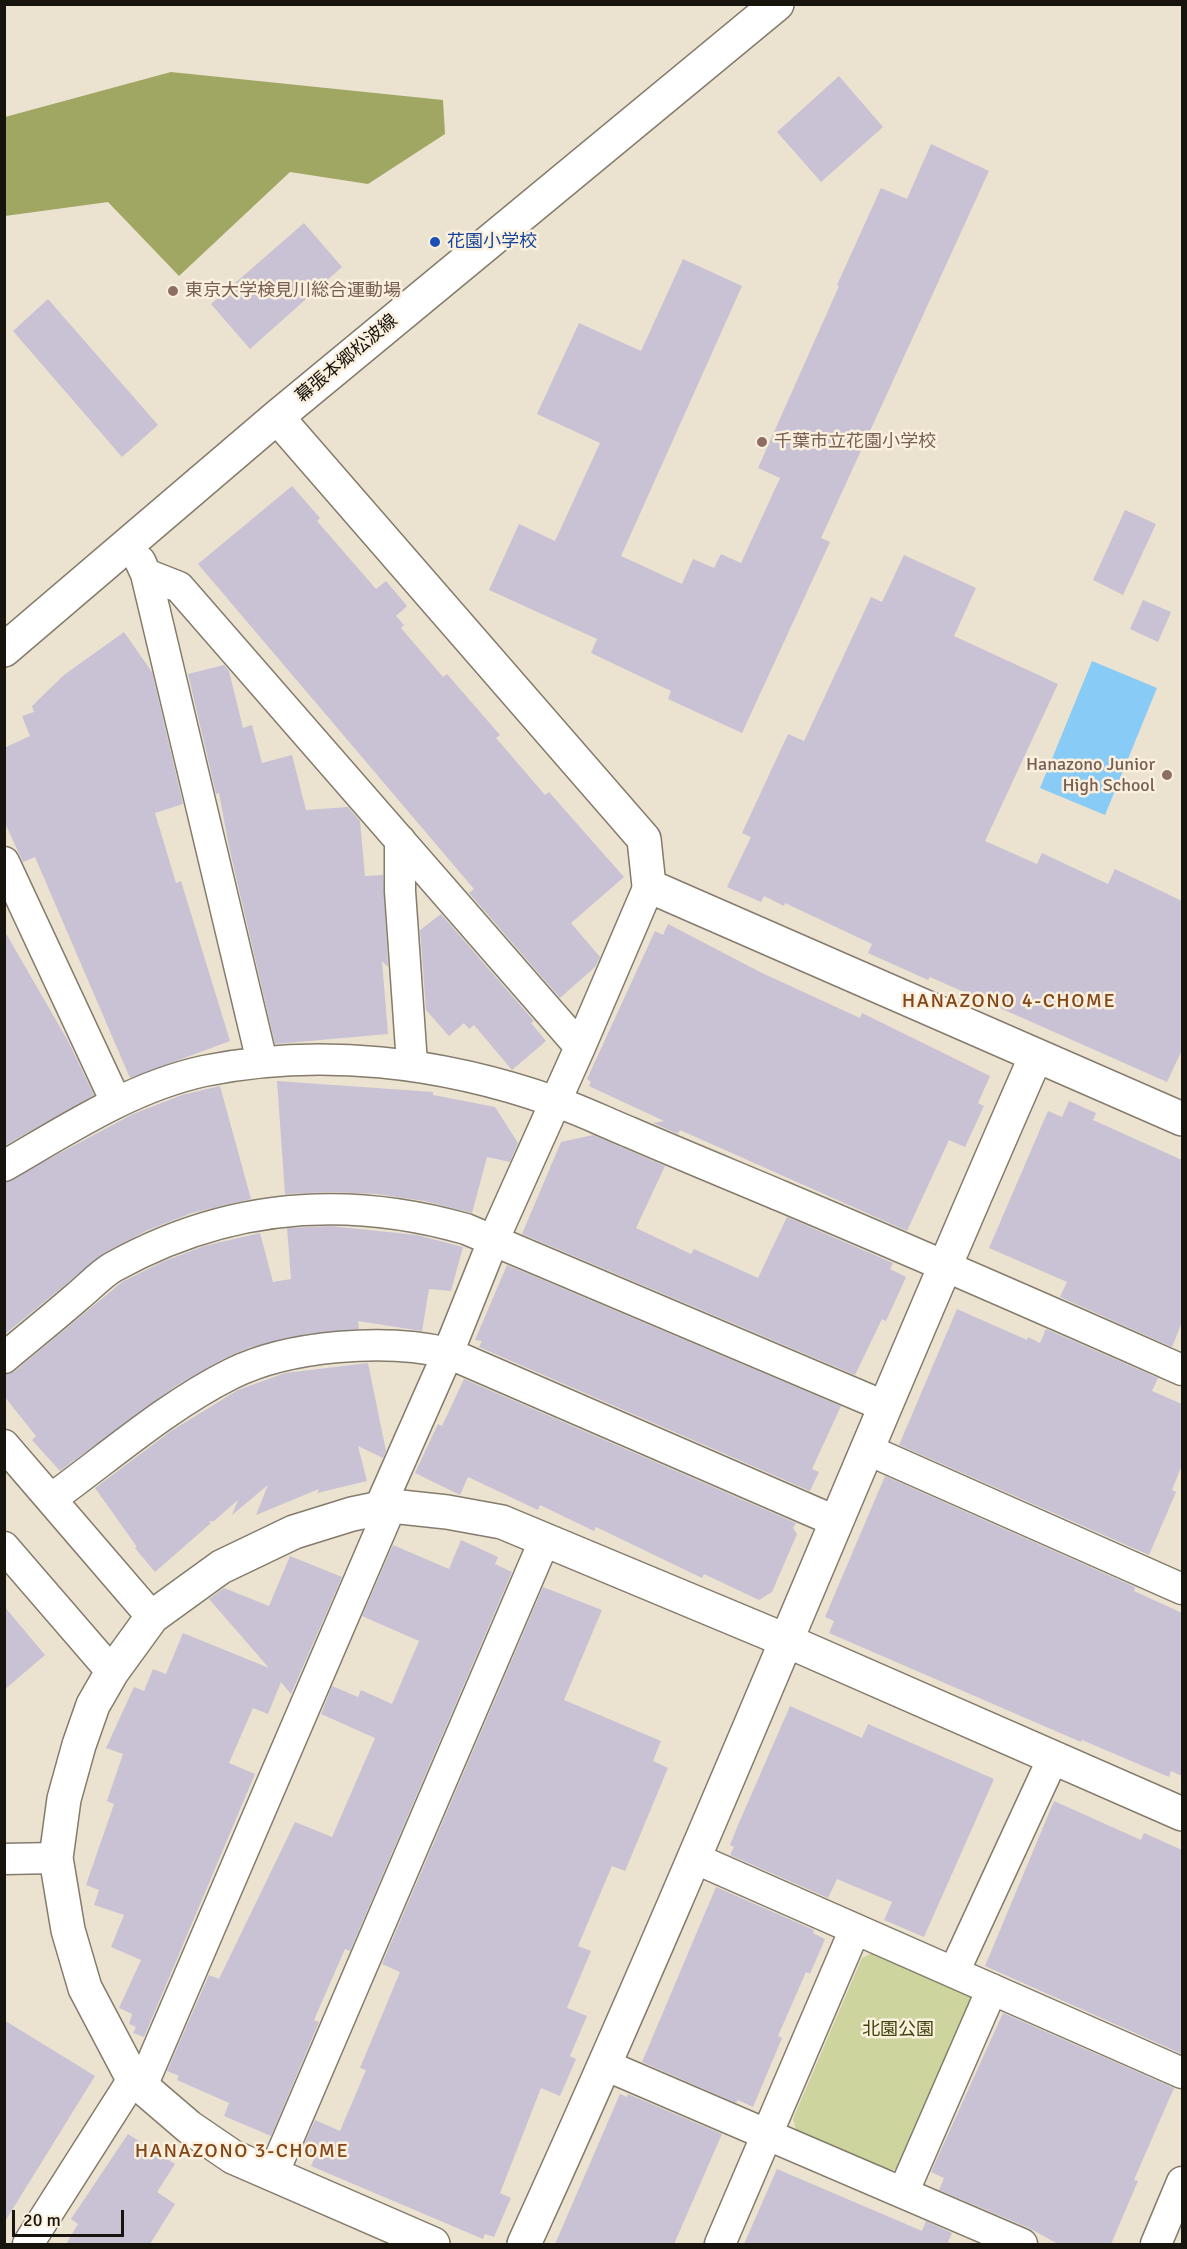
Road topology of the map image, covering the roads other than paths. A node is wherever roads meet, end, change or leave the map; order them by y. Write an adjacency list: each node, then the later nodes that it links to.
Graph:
1 (777, 4): 2 (street, 幕張本郷松波線)
2 (277, 417): 3 (street, 幕張本郷松波線); 8 (street)
3 (131, 544): 4 (street); 5 (street, 幕張本郷松波線)
4 (146, 574): 6 (street); 11 (street)
5 (4, 650)
6 (400, 840): 9 (street); 12 (street)
7 (4, 862): 14 (street)
8 (649, 886): 9 (street); 10 (street)
9 (580, 1047): 13 (street)
10 (1036, 1056): 15 (street); 18 (street)
11 (262, 1062): 12 (street); 14 (street)
12 (412, 1065): 13 (street)
13 (555, 1101): 17 (street); 18 (street)
14 (116, 1102): 16 (street)
15 (1182, 1119)
16 (4, 1166)
17 (493, 1241): 19 (street); 20 (street); 22 (street)
18 (944, 1265): 21 (street); 22 (street)
19 (448, 1353): 25 (street); 26 (street); 27 (street)
20 (4, 1358)
21 (1182, 1370)
22 (884, 1406): 24 (street)
23 (4, 1445): 25 (street)
24 (866, 1449): 27 (street); 30 (street)
25 (51, 1499): 31 (street)
26 (385, 1508): 28 (street); 31 (street); 44 (street)
27 (835, 1521): 32 (street)
28 (545, 1539): 32 (street); 46 (street)
29 (4, 1547): 33 (street)
30 (1182, 1589)
31 (152, 1617): 33 (street)
32 (785, 1640): 34 (street); 36 (street)
33 (112, 1672): 37 (street)
34 (1053, 1758): 35 (street); 40 (street)
35 (1182, 1814)
36 (694, 1857): 39 (street); 42 (street)
37 (56, 1858): 38 (street); 44 (street)
38 (4, 1859)
39 (855, 1929): 40 (street); 45 (street)
40 (954, 1972): 41 (street)
41 (992, 1989): 43 (street); 48 (street)
42 (605, 2065): 45 (street); 51 (street)
43 (1182, 2073)
44 (138, 2083): 46 (street); 49 (street)
45 (767, 2134): 48 (street); 52 (street)
46 (273, 2174): 50 (street)
47 (1182, 2182): 54 (street)
48 (903, 2193): 53 (street)
49 (28, 2244)
50 (433, 2244)
51 (524, 2244)
52 (720, 2244)
53 (1022, 2244)
54 (1156, 2244)

